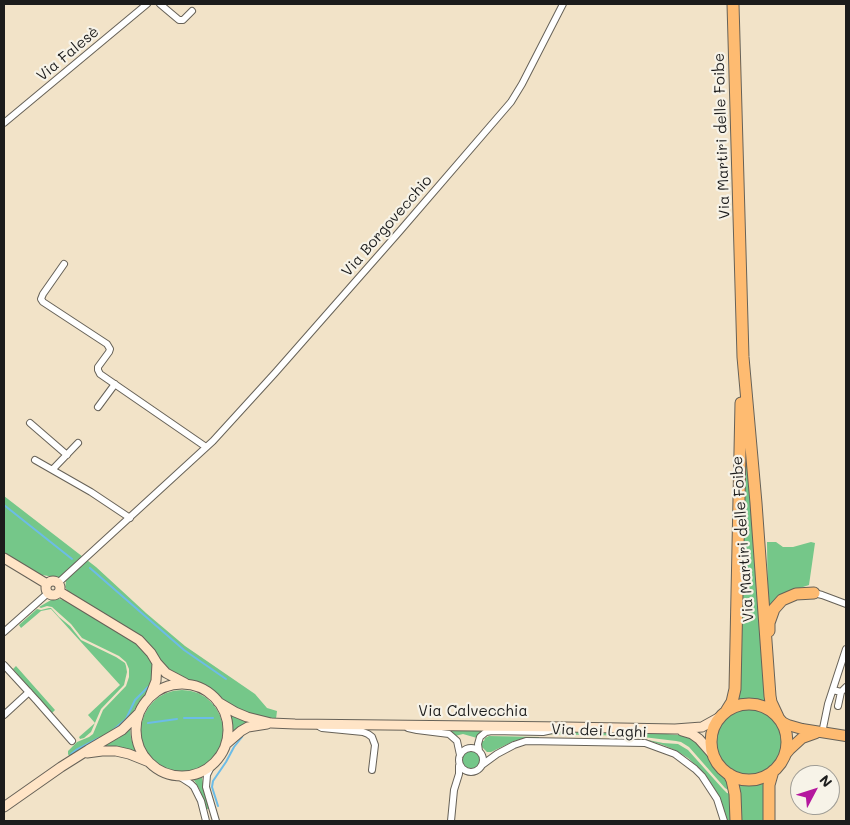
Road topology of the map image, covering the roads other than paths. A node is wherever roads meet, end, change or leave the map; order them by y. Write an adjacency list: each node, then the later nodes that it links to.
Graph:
1 (148, 4): 6 (street, Via Falesè)
2 (160, 4): 5 (street)
3 (563, 4): 13 (street, Via Borgovecchio)
4 (733, 4): 8 (highway, Via Martiri delle Foibe)
5 (192, 11)
6 (4, 124)
7 (64, 264): 9 (street)
8 (743, 357): 25 (highway, Via Martiri delle Foibe); 37 (highway, Via Martiri delle Foibe)
9 (115, 384): 10 (street); 13 (street)
10 (98, 407)
11 (30, 423): 14 (street)
12 (78, 443): 14 (street)
13 (206, 447): 17 (street, Via Borgovecchio)
14 (67, 455): 16 (street)
15 (35, 460): 16 (street)
16 (53, 469): 17 (street)
17 (130, 518): 19 (street, Via Borgovecchio)
18 (4, 558): 20 (main road)
19 (59, 587): 20 (main road); 20 (main road); 26 (main road)
20 (47, 589): 23 (street)
21 (814, 593): 22 (street); 25 (highway)
22 (846, 604)
23 (4, 632)
24 (846, 649): 30 (street)
25 (766, 655): 39 (highway, Via Martiri delle Foibe)
26 (157, 663): 28 (main road); 33 (main road)
27 (4, 665): 31 (street)
28 (188, 684): 33 (main road); 34 (main road)
29 (846, 686): 32 (street)
30 (833, 690): 32 (street); 45 (street)
31 (29, 692): 38 (street); 47 (street)
32 (841, 692): 35 (street)
33 (150, 696): 36 (main road)
34 (218, 702): 40 (main road, Via Calvecchia); 48 (main road)
35 (838, 706)
36 (139, 712): 50 (main road); 55 (main road)
37 (724, 714): 39 (highway); 44 (main road, Via Calvecchia); 54 (highway)
38 (4, 715)
39 (780, 719): 45 (main road); 53 (highway)
40 (271, 723): 41 (main road, Via Calvecchia); 48 (main road, Via Calvecchia)
41 (314, 724): 42 (main road, Via Calvecchia); 59 (street)
42 (405, 726): 43 (main road, Via Calvecchia); 52 (street)
43 (566, 727): 44 (main road, Via Calvecchia); 49 (street)
44 (675, 729): 54 (main road, Via Calvecchia)
45 (820, 732): 46 (main road); 53 (main road)
46 (846, 736)
47 (72, 741)
48 (226, 744): 57 (main road)
49 (480, 752): 51 (street, Via dei Laghi); 52 (street); 58 (street)
50 (82, 754): 55 (main road); 65 (main road)
51 (497, 754): 58 (street, Via dei Laghi); 69 (street, Via dei Laghi)
52 (460, 755): 56 (street)
53 (785, 755): 60 (highway)
54 (714, 756): 62 (highway)
55 (149, 762): 63 (main road)
56 (459, 764): 61 (street); 64 (street)
57 (212, 765): 63 (main road); 67 (street)
58 (482, 765): 61 (street)
59 (372, 770)
60 (774, 771): 62 (highway); 71 (highway)
61 (471, 773): 64 (street)
62 (728, 774): 70 (highway)
63 (177, 776): 66 (street)
64 (456, 784): 68 (street)
65 (4, 807)
66 (206, 821)
67 (216, 821)
68 (452, 821)
69 (724, 821)
70 (736, 821)
71 (769, 821)

